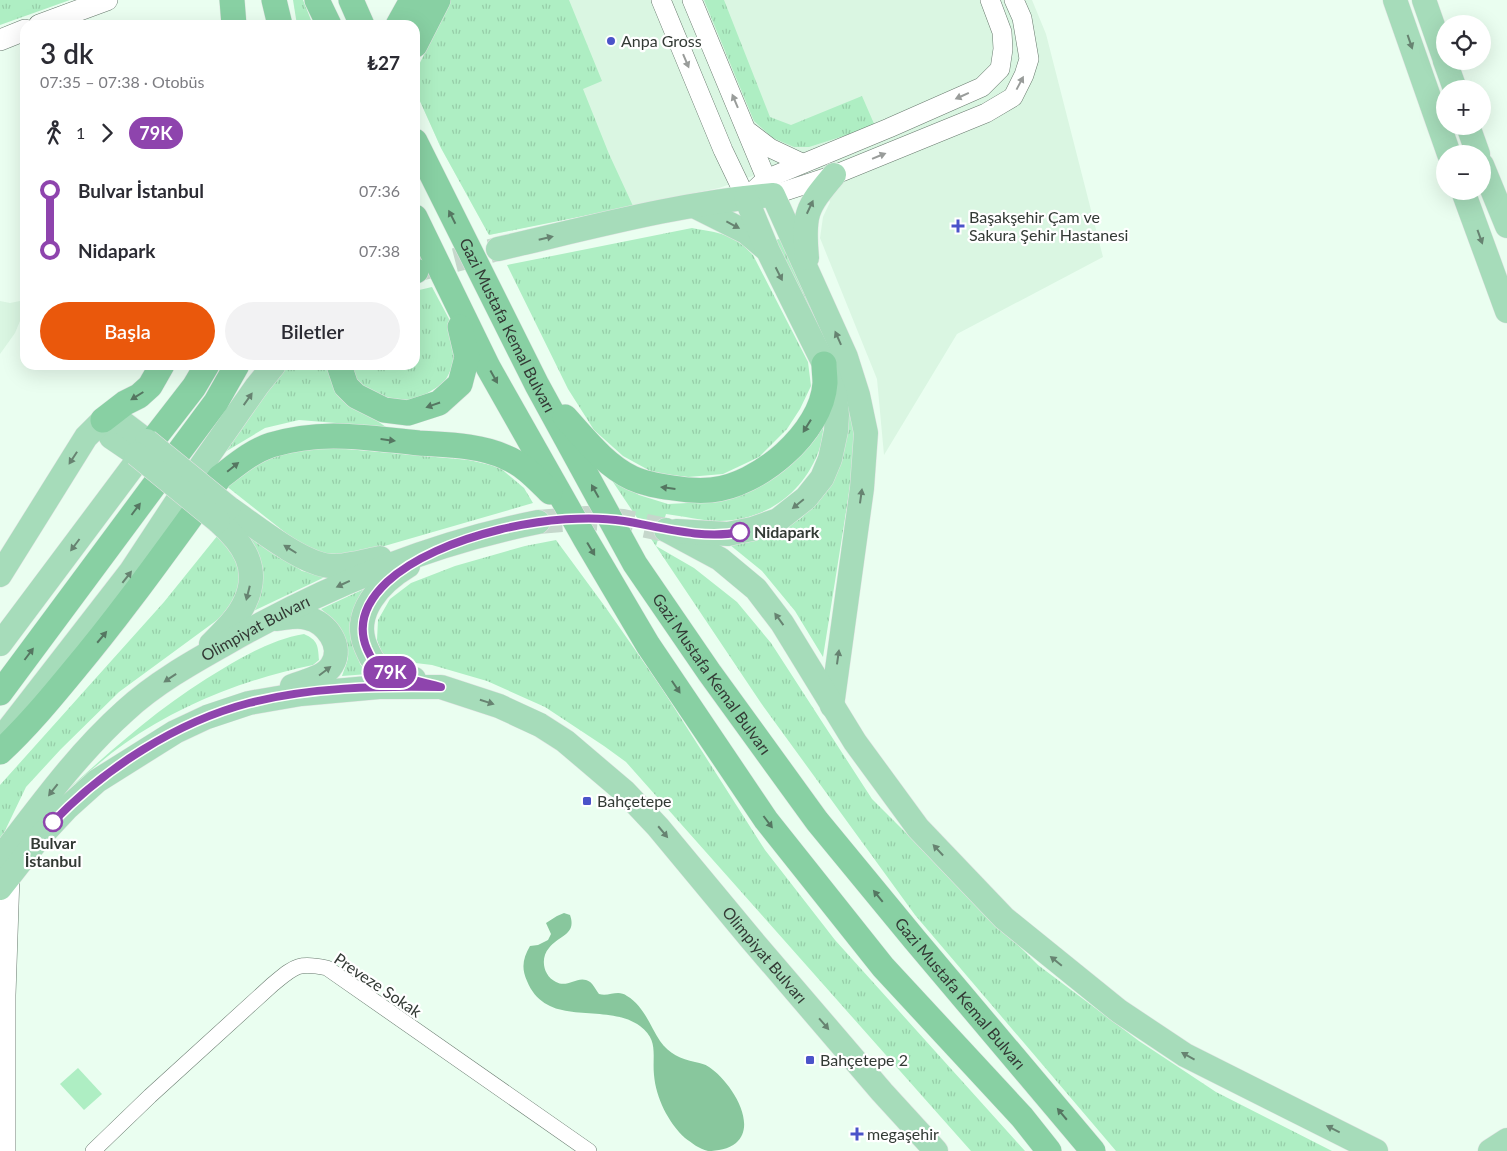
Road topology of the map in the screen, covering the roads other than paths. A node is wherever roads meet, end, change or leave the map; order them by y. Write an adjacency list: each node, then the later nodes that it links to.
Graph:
1 (107, 0): 14 (main road)
2 (232, 0): 15 (highway)
3 (274, 0): 16 (highway)
4 (317, 0): 17 (highway)
5 (351, 0): 18 (highway)
6 (412, 0): 19 (highway)
7 (438, 0): 21 (highway)
8 (661, 0): 31 (street, one-way to 31)
9 (692, 0): 24 (street, one-way to 9)
10 (990, 0): 27 (street, one-way to 27)
11 (1014, 0): 28 (street, one-way to 11)
12 (1395, 0): 25 (main road, one-way to 25)
13 (1424, 0): 23 (main road)
14 (53, 20)
15 (234, 20)
16 (279, 20)
17 (327, 20)
18 (360, 20)
19 (401, 20)
20 (20, 32): 22 (main road)
21 (420, 35)
22 (0, 40)
23 (1449, 71)
24 (748, 131): 27 (street); 29 (street)
25 (1446, 145)
26 (420, 152): 47 (highway, Gazi Mustafa Kemal Bulvarı, one-way to 26)
27 (802, 163): 29 (street)
28 (834, 175): 29 (street); 38 (main road, one-way to 28)
29 (770, 187): 31 (main road); 38 (main road)
30 (1491, 187): 34 (main road)
31 (746, 198): 33 (main road); 36 (main road)
32 (1466, 200): 39 (main road, one-way to 39)
33 (694, 206): 35 (main road, one-way to 33); 36 (main road, one-way to 36)
34 (1507, 226)
35 (498, 249)
36 (768, 251): 40 (main road, one-way to 40)
37 (420, 267): 46 (highway, one-way to 46); 51 (highway, Gazi Mustafa Kemal Bulvarı, one-way to 51)
38 (808, 272): 61 (main road, one-way to 38)
39 (1507, 311)
40 (824, 364): 47 (highway, one-way to 47); 61 (main road)
41 (159, 370): 48 (highway, one-way to 48)
42 (187, 370): 49 (highway)
43 (204, 370): 49 (highway)
44 (234, 370): 59 (highway, one-way to 44)
45 (270, 370): 62 (main road, one-way to 45)
46 (341, 370)
47 (537, 386): 72 (highway, Gazi Mustafa Kemal Bulvarı, one-way to 47)
48 (104, 420): 49 (main road); 54 (main road, one-way to 54)
49 (146, 444): 50 (main road, bridge); 56 (main road, one-way to 56)
50 (223, 515): 53 (main road, one-way to 50); 57 (main road, one-way to 57)
51 (572, 515): 63 (highway, one-way to 51); 71 (highway, Gazi Mustafa Kemal Bulvarı, one-way to 71)
52 (538, 522): 53 (main road, Olimpiyat Bulvarı)
53 (438, 549): 55 (main road, Olimpiyat Bulvarı, one-way to 55); 58 (main road, Olimpiyat Bulvarı)
54 (0, 575)
55 (265, 621): 57 (main road, Olimpiyat Bulvarı); 60 (main road, one-way to 55)
56 (0, 644)
57 (194, 662): 64 (main road, Olimpiyat Bulvarı, one-way to 64)
58 (441, 687): 60 (main road); 70 (main road, Olimpiyat Bulvarı, one-way to 70)
59 (0, 693)
60 (248, 703): 64 (main road)
61 (832, 706): 73 (main road, one-way to 61)
62 (0, 740)
63 (0, 752)
64 (3, 874): 65 (street)
65 (3, 986): 67 (street)
66 (1507, 1140): 74 (main road)
67 (6, 1151)
68 (93, 1151): 69 (street, Preveze Sokak)
69 (589, 1151)
70 (936, 1151)
71 (1049, 1151)
72 (1093, 1151)
73 (1376, 1151)
74 (1490, 1151)

